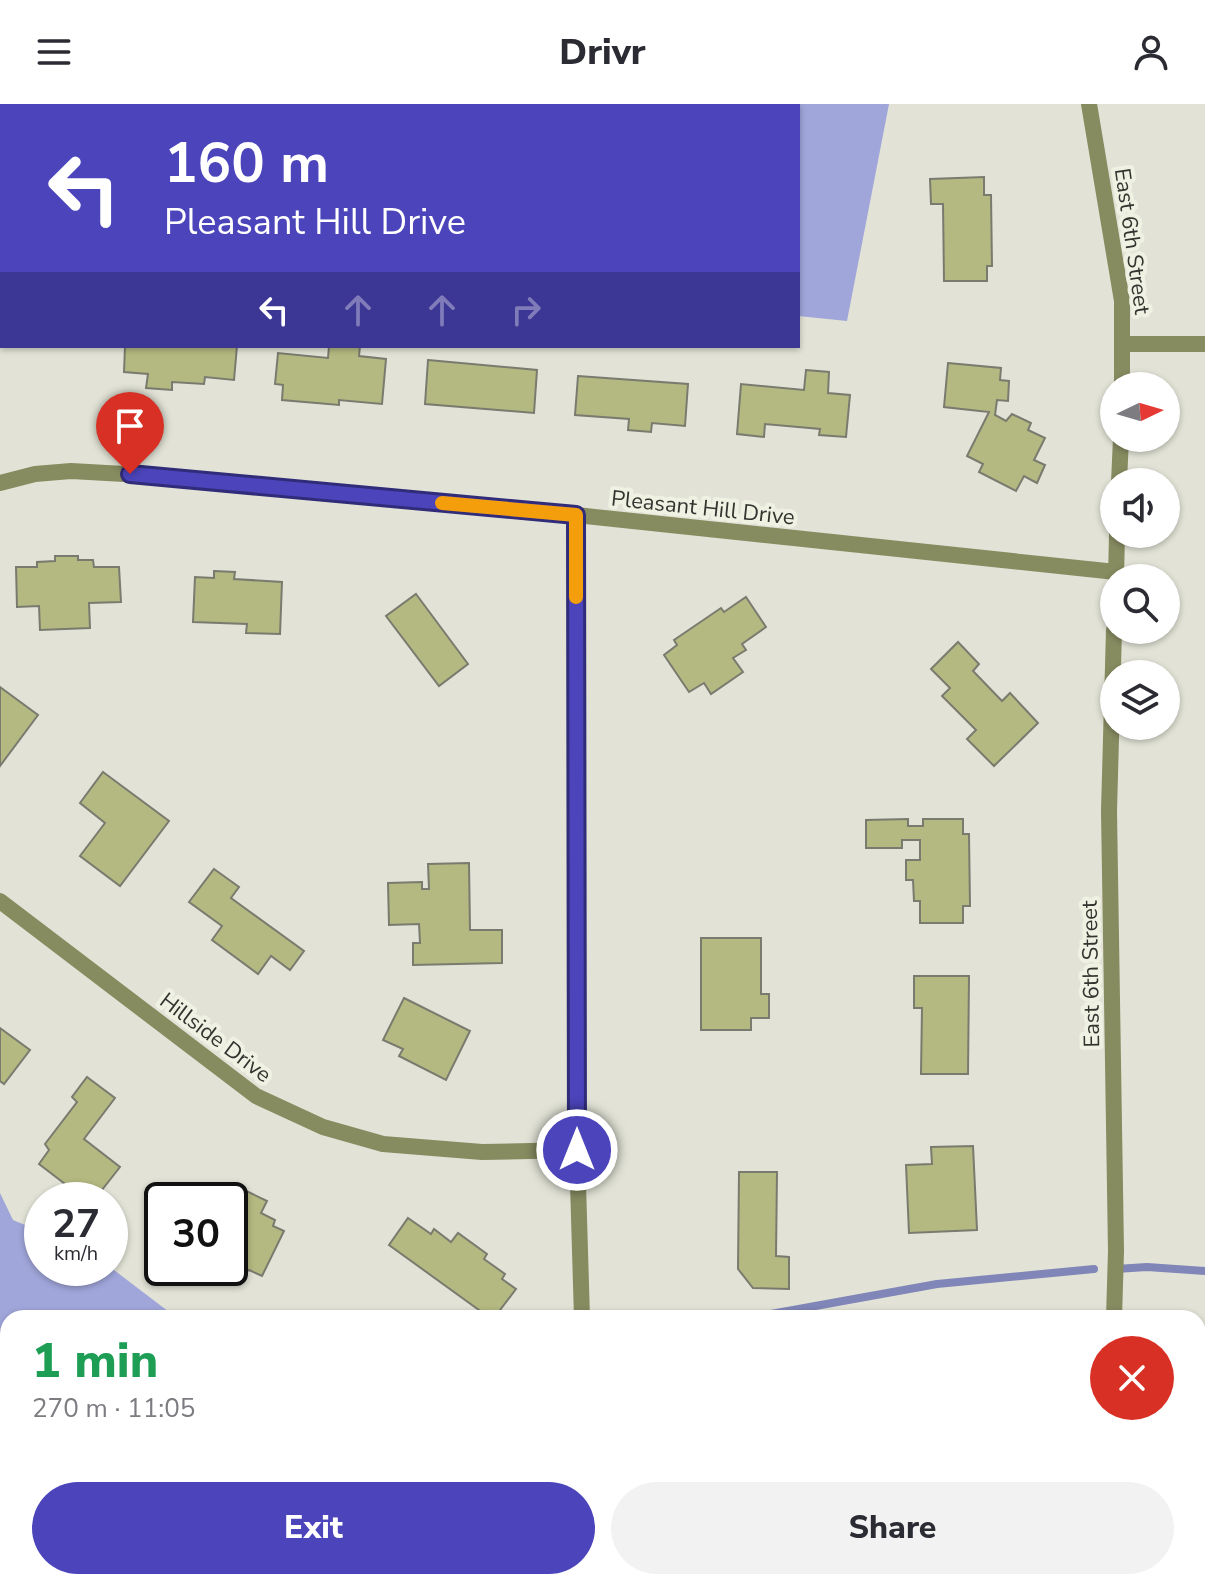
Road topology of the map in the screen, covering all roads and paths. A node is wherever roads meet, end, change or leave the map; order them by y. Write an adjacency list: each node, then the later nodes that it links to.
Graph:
1 (1089, 104): 2 (street, East 6th Street)
2 (1124, 344): 3 (street); 4 (street, East 6th Street)
3 (1205, 344)
4 (1123, 372)
5 (0, 483): 6 (street, Pleasant Hill Drive)
6 (576, 515): 7 (street, Pleasant Hill Drive); 10 (street)
7 (1100, 573)
8 (1114, 644): 12 (street, East 6th Street)
9 (0, 901): 10 (street, Hillside Drive)
10 (577, 1150): 11 (street)
11 (582, 1310)
12 (1114, 1310)

